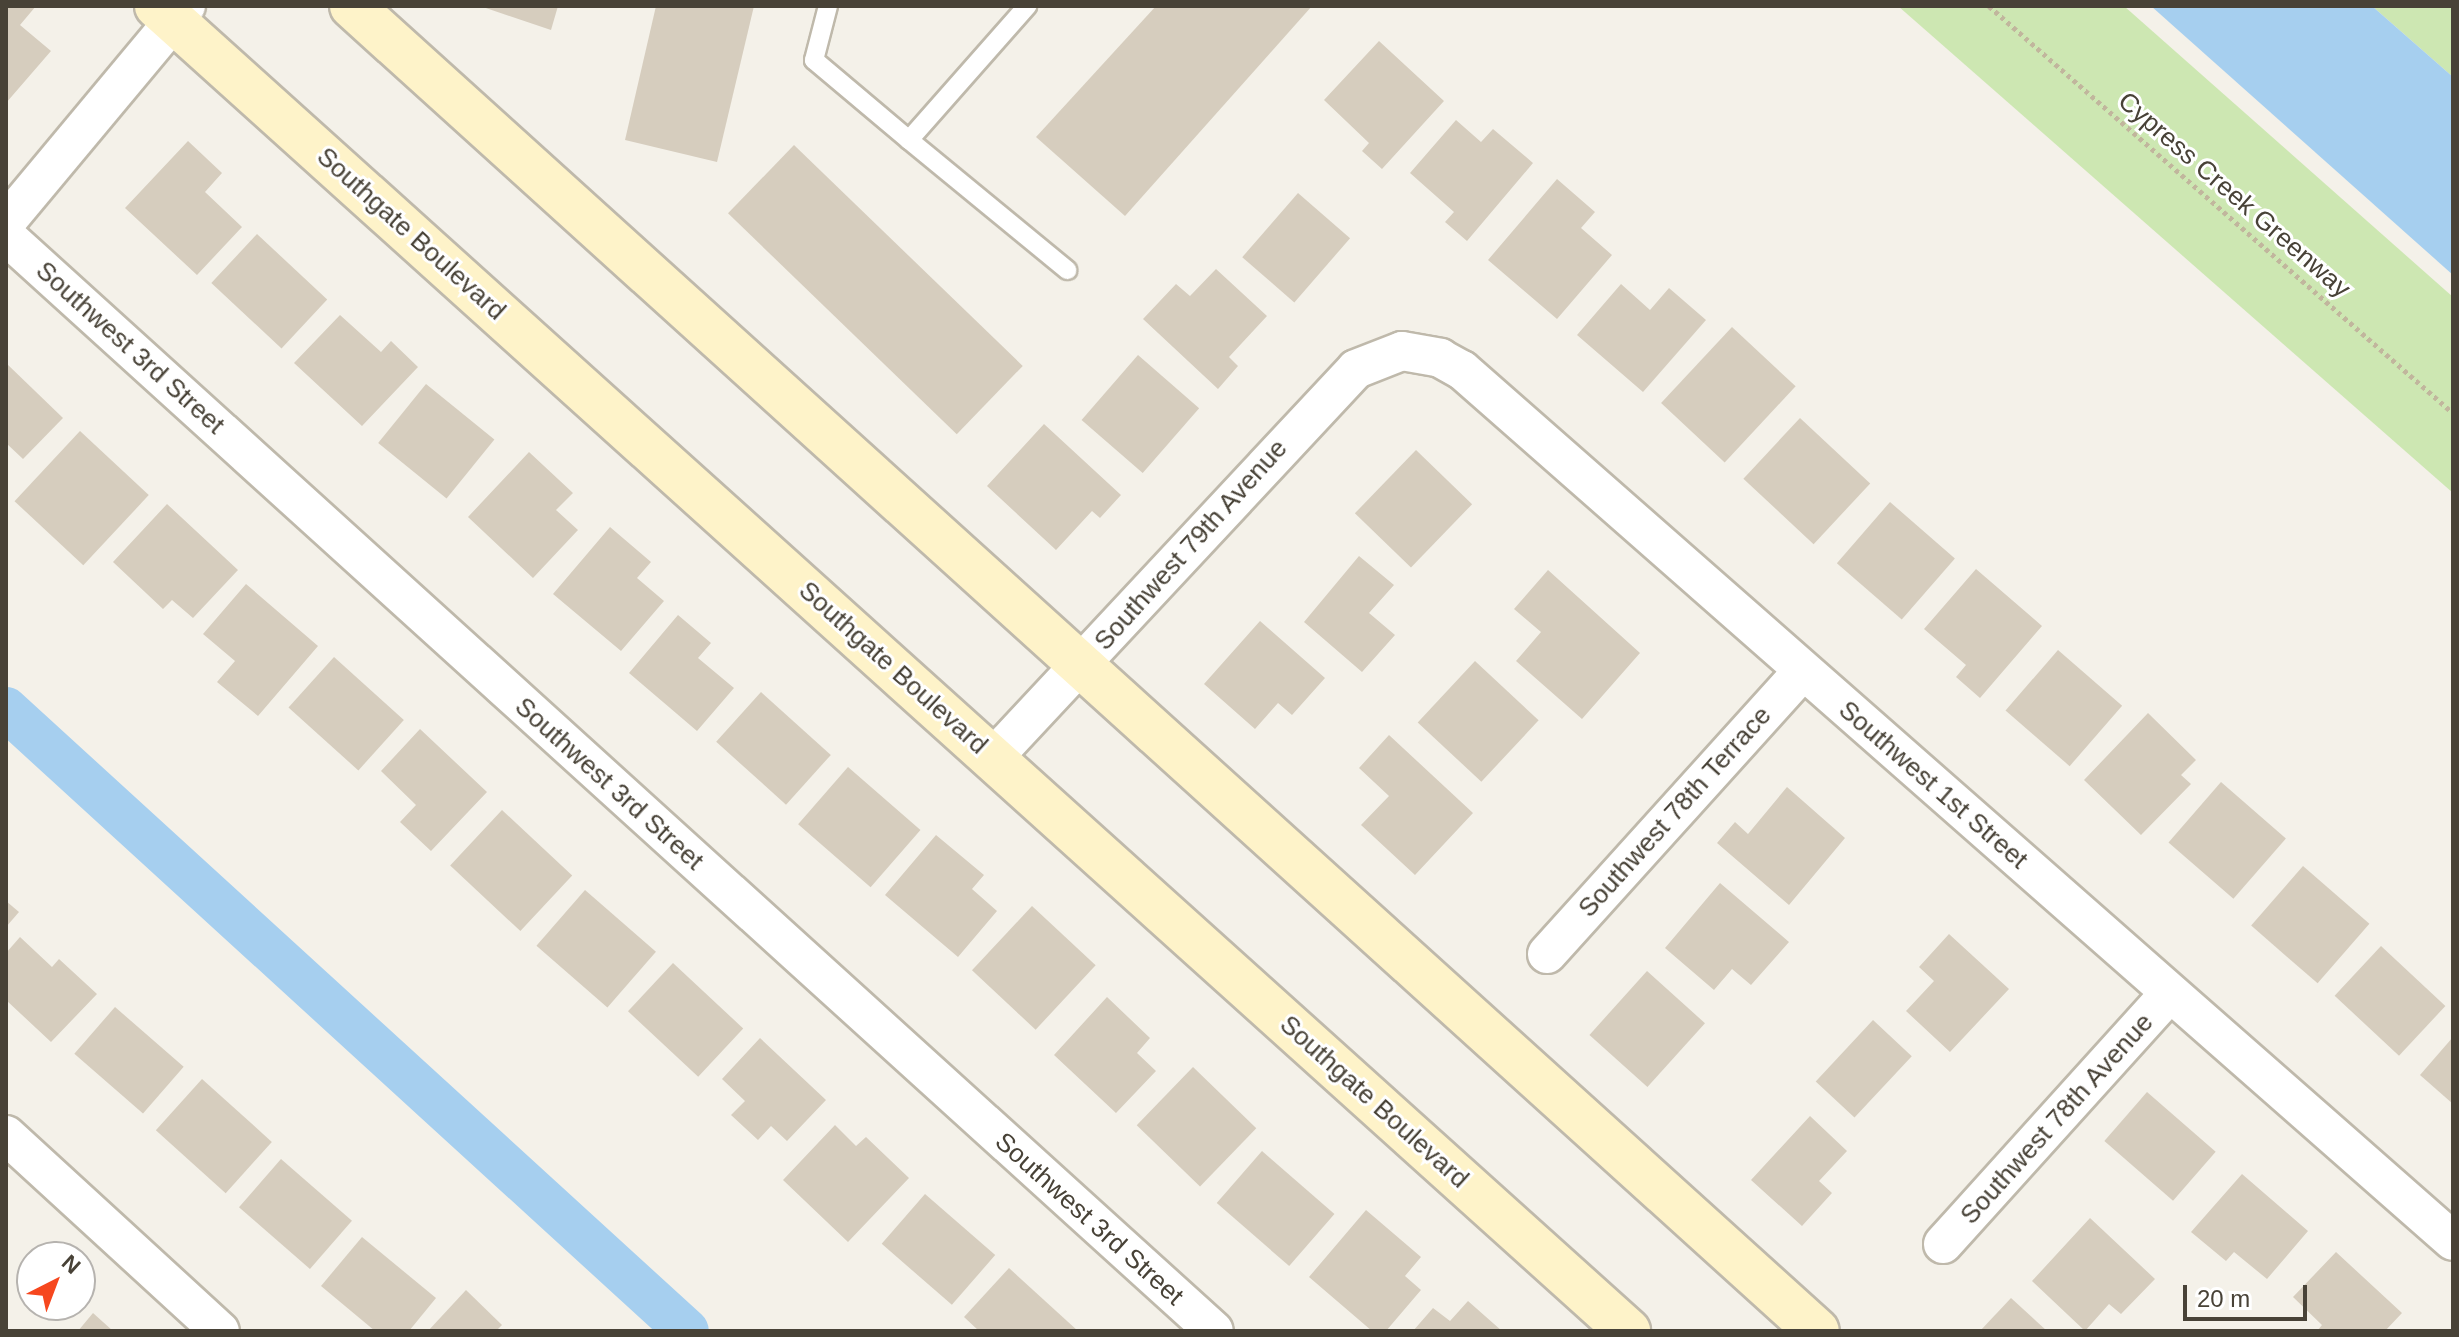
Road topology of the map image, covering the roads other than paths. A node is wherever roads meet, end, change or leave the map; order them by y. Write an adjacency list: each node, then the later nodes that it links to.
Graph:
1 (352, 6): 10 (main road)
2 (828, 6): 5 (lane)
3 (1027, 6): 5 (lane)
4 (172, 11): 6 (street); 12 (main road, Southgate Boulevard)
5 (909, 140): 8 (lane)
6 (6, 222)
7 (6, 236): 19 (street, Southwest 3rd Street)
8 (1067, 270)
9 (1402, 351): 10 (street, Southwest 79th Avenue); 11 (street, Southwest 1st Street)
10 (1083, 664): 12 (street, Southwest 79th Avenue); 21 (main road)
11 (1803, 671): 13 (street, Southwest 78th Terrace); 14 (street, Southwest 1st Street)
12 (992, 759): 20 (main road, Southgate Boulevard)
13 (1547, 954)
14 (2170, 993): 16 (street, Southwest 1st Street); 17 (street, Southwest 78th Avenue)
15 (6, 1135): 18 (street)
16 (2453, 1241)
17 (1943, 1244)
18 (220, 1331)
19 (1214, 1331)
20 (1628, 1331)
21 (1817, 1331)

